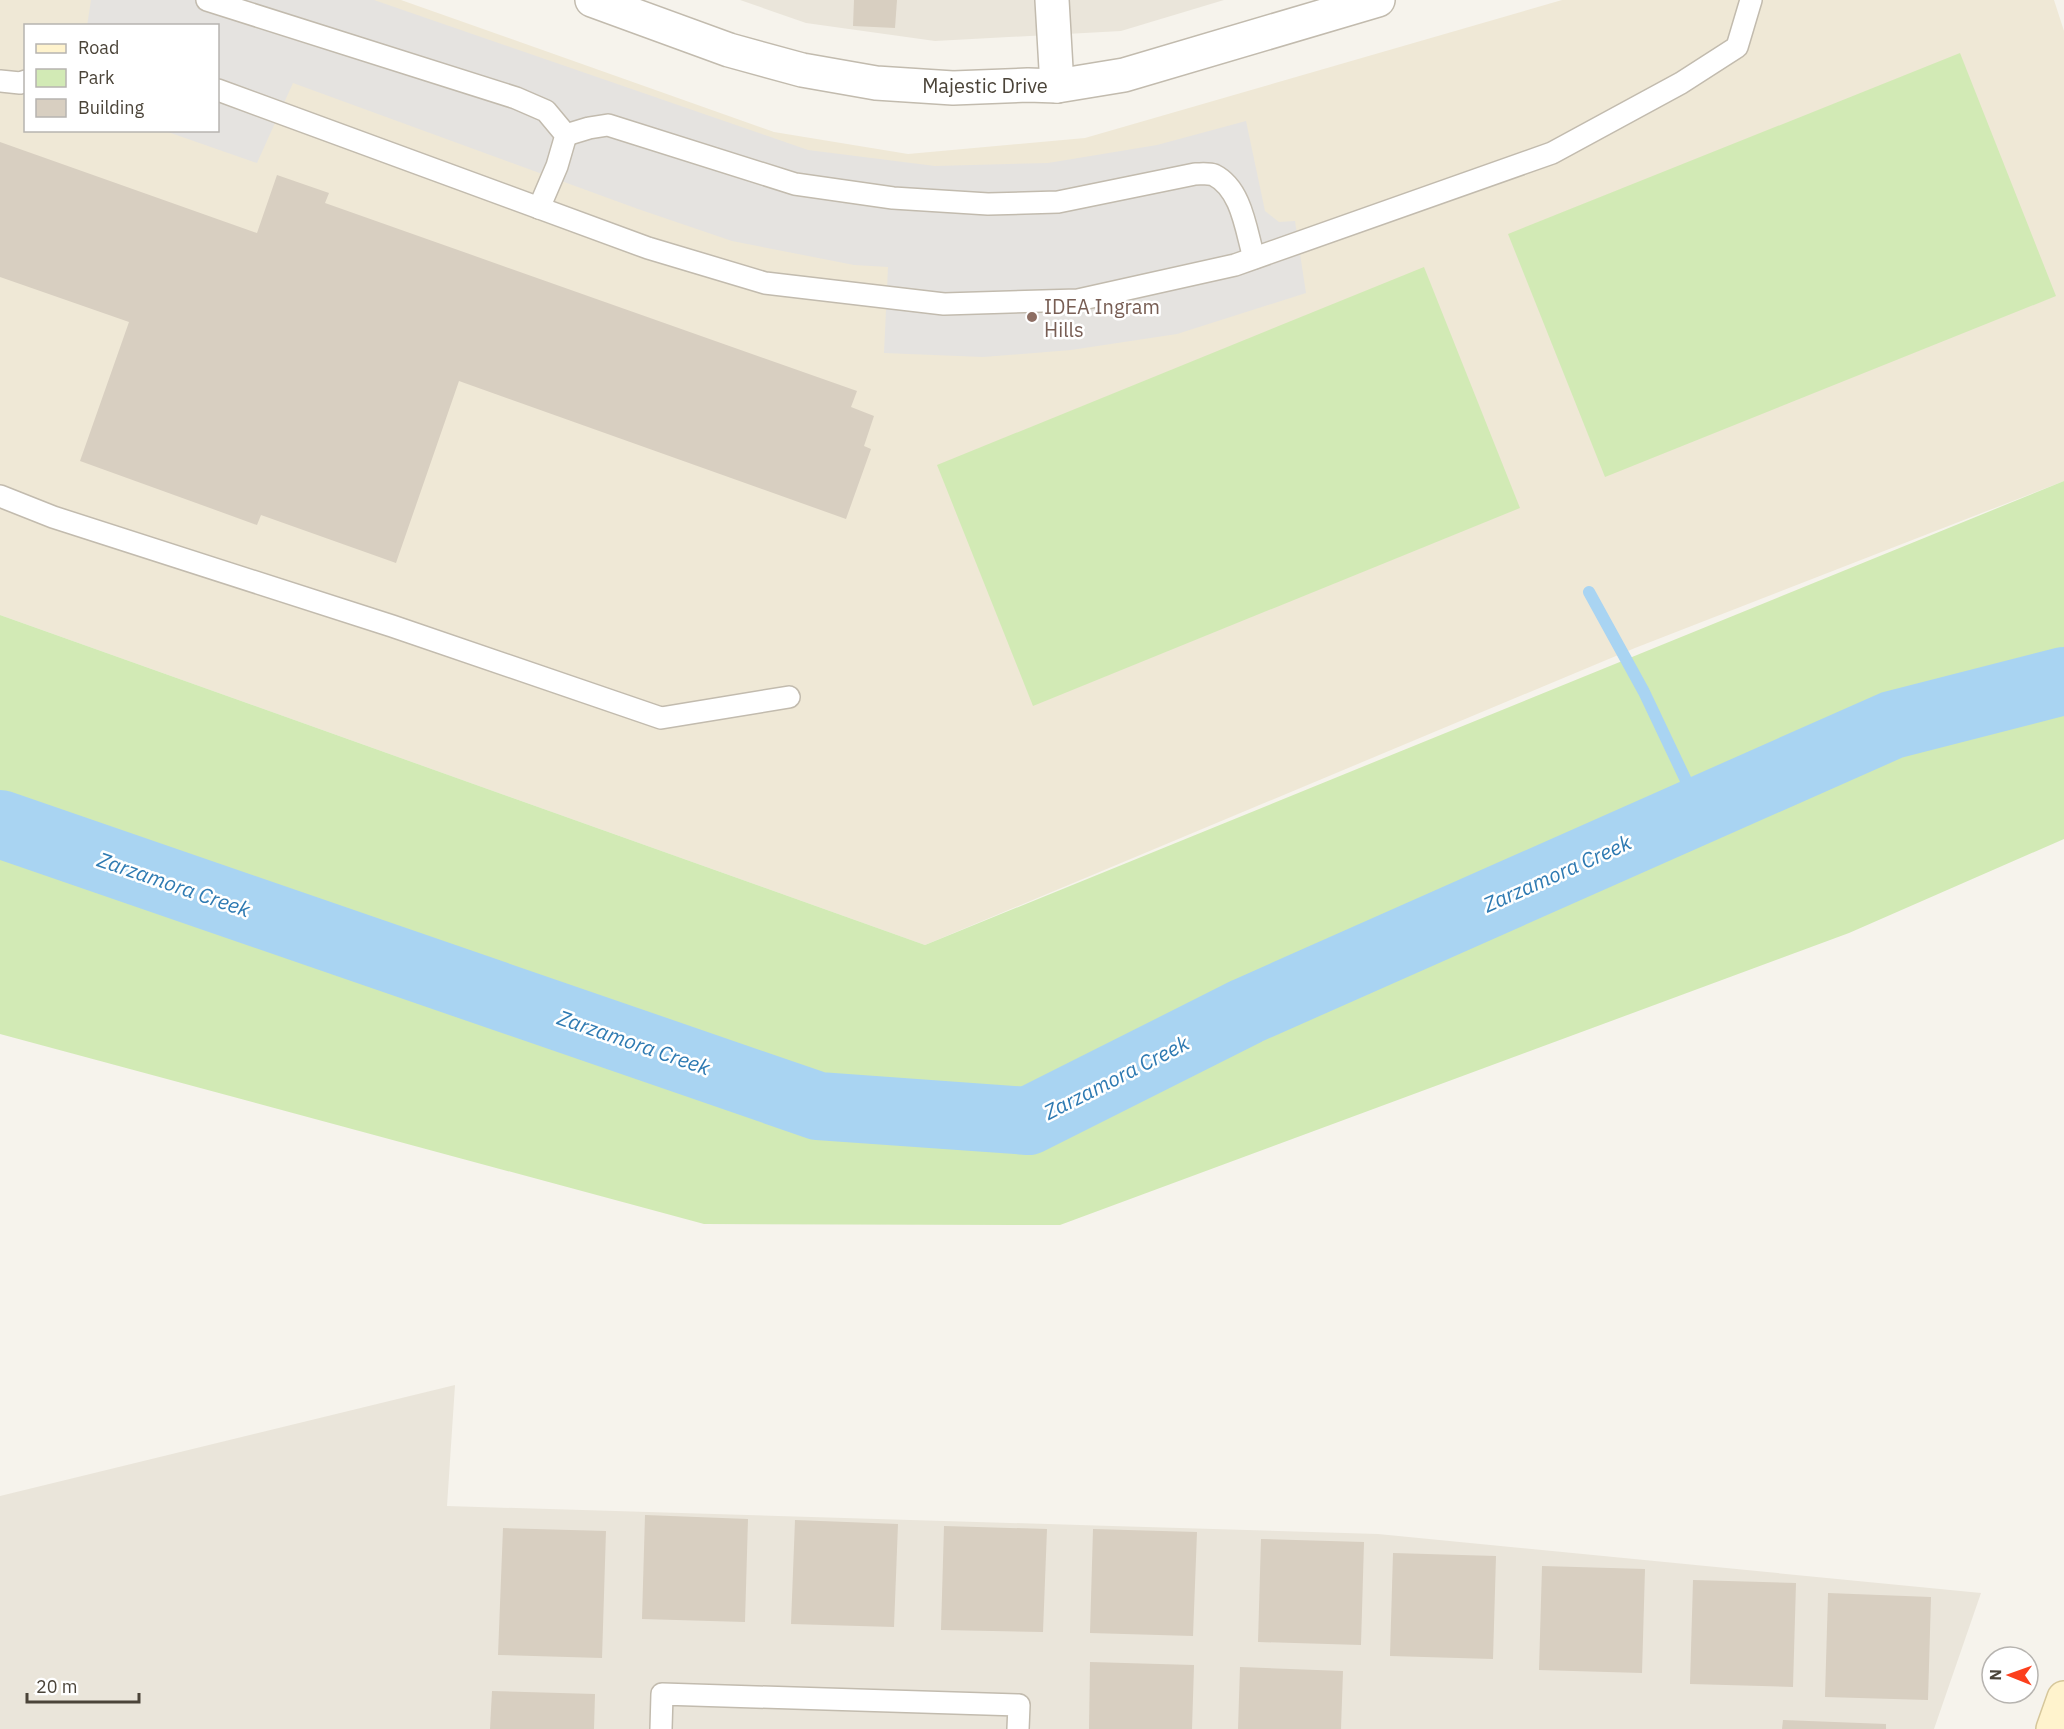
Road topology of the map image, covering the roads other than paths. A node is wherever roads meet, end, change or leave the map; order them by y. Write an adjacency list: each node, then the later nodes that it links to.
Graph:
1 (207, 0): 10 (lane)
2 (592, 0): 8 (street, Majestic Drive)
3 (1052, 0): 8 (street)
4 (1378, 0): 8 (street, Majestic Drive)
5 (1751, 0): 12 (lane)
6 (0, 81): 7 (lane)
7 (24, 82)
8 (1057, 86)
9 (219, 90): 11 (lane)
10 (566, 135): 11 (lane); 12 (lane)
11 (539, 208): 12 (lane)
12 (1254, 258)
13 (0, 496): 14 (lane)
14 (789, 697)
15 (2064, 1698): 18 (street)
16 (661, 1729): 17 (lane)
17 (1018, 1729)
18 (2053, 1729)

